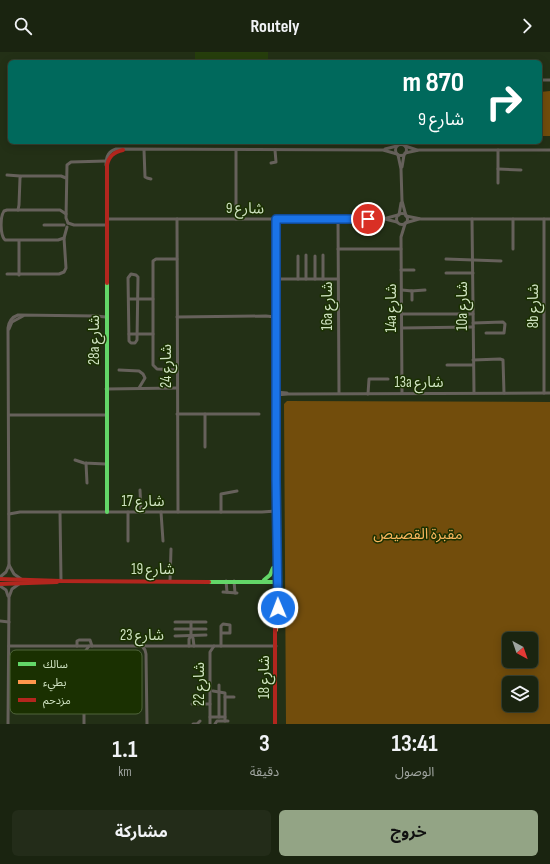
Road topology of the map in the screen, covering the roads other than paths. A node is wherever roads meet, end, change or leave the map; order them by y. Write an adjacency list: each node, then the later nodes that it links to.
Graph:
1 (398, 145): 2 (street); 7 (street); 11 (street)
2 (405, 146): 8 (street); 12 (street)
3 (123, 150): 4 (street); 13 (street); 15 (street, 28a شارع)
4 (144, 150): 5 (street); 22 (street)
5 (236, 150): 6 (street); 31 (street)
6 (275, 150): 7 (street); 14 (street)
7 (383, 150): 11 (street)
8 (419, 150): 9 (street); 12 (street)
9 (498, 150): 10 (street); 17 (street)
10 (550, 150)
11 (397, 154): 12 (street); 16 (street)
12 (405, 154): 16 (street)
13 (106, 161): 15 (street, 28a شارع); 21 (street)
14 (271, 163)
15 (107, 169): 29 (street, 28a شارع)
16 (401, 169): 24 (street)
17 (498, 170): 18 (street); 23 (street)
18 (521, 170)
19 (7, 175): 20 (street)
20 (20, 176): 21 (street); 25 (street)
21 (66, 178): 26 (street)
22 (151, 178)
23 (498, 183)
24 (402, 201): 27 (street); 28 (street)
25 (18, 210): 26 (street); 46 (street)
26 (66, 214): 43 (street)
27 (398, 215): 28 (street); 34 (street, شارع 9); 40 (street)
28 (406, 216): 35 (street); 41 (street)
29 (107, 219): 30 (street, شارع 9); 44 (street, 28a شارع)
30 (177, 219): 31 (street, شارع 9); 54 (street, شارع 24)
31 (236, 219): 32 (street, شارع 9)
32 (275, 219): 33 (street, شارع 9); 65 (street, شارع 18)
33 (338, 219): 34 (street, شارع 9); 49 (street, 16a شارع)
34 (383, 219): 40 (street, شارع 9)
35 (421, 219): 36 (street); 41 (street)
36 (472, 219): 37 (street); 56 (street, 10a شارع)
37 (513, 219): 38 (street); 48 (street)
38 (544, 219): 39 (street); 99 (street, 8b شارع)
39 (550, 219)
40 (398, 222): 41 (street)
41 (405, 223): 47 (street, 14a شارع)
42 (44, 225): 43 (street)
43 (67, 225): 44 (street); 45 (street)
44 (106, 225): 79 (street, 28a شارع)
45 (64, 238): 46 (street); 63 (street)
46 (19, 241): 63 (street)
47 (401, 249): 49 (street); 58 (street, 14a شارع)
48 (513, 249)
49 (338, 250): 64 (street, 16a شارع)
50 (306, 255): 67 (street)
51 (323, 255): 69 (street)
52 (298, 256): 66 (street)
53 (315, 256): 68 (street)
54 (177, 259): 75 (street); 80 (street, شارع 24)
55 (446, 259): 56 (street)
56 (473, 259): 57 (street); 61 (street, 10a شارع)
57 (501, 261)
58 (401, 270): 59 (street); 70 (street, 14a شارع)
59 (414, 270)
60 (446, 273): 61 (street)
61 (473, 273): 78 (street, 10a شارع)
62 (7, 274): 63 (street)
63 (19, 274)
64 (338, 278): 69 (street); 101 (street, 16a شارع)
65 (275, 279): 66 (street); 81 (street, شارع 18)
66 (298, 279): 67 (street)
67 (306, 279): 68 (street)
68 (315, 279): 69 (street)
69 (323, 279)
70 (402, 290): 72 (street); 77 (street, 14a شارع)
71 (425, 290): 72 (street)
72 (411, 291): 76 (street)
73 (129, 299): 74 (street); 74 (street); 85 (street)
74 (138, 299): 75 (street); 86 (street)
75 (153, 299): 87 (street)
76 (412, 300)
77 (402, 314): 78 (street); 83 (street, 14a شارع)
78 (473, 314): 82 (street, 10a شارع)
79 (106, 316): 94 (street, 28a شارع); 105 (street)
80 (177, 316): 81 (street); 92 (street, شارع 24)
81 (275, 316): 97 (street, شارع 18)
82 (473, 325): 83 (street); 84 (street); 88 (street, 10a شارع)
83 (402, 328): 103 (street, 14a شارع)
84 (486, 332)
85 (129, 334): 86 (street); 86 (street)
86 (137, 334): 87 (street)
87 (153, 334): 92 (street)
88 (473, 360): 90 (street, 10a شارع); 98 (street)
89 (447, 365): 90 (street)
90 (473, 365): 104 (street, 10a شارع)
91 (119, 370): 95 (street)
92 (177, 370): 96 (street, شارع 24)
93 (388, 379): 102 (street)
94 (106, 387): 95 (street); 109 (street, 28a شارع)
95 (140, 388): 96 (street)
96 (177, 388): 106 (street, شارع 24)
97 (275, 393): 101 (street, 13a شارع); 125 (street, شارع 18)
98 (504, 393): 99 (street, 13a شارع); 104 (street, 13a شارع)
99 (544, 393): 100 (street, 13a شارع)
100 (550, 393)
101 (339, 394): 102 (street, 13a شارع)
102 (368, 394): 103 (street, 13a شارع)
103 (402, 394): 104 (street, 13a شارع)
104 (474, 394)
105 (9, 413): 109 (street); 117 (street)
106 (177, 414): 107 (street); 123 (street, شارع 24)
107 (205, 414): 108 (street); 110 (street)
108 (259, 414)
109 (106, 415): 113 (street, 28a شارع)
110 (205, 447)
111 (75, 460): 112 (street)
112 (86, 463): 113 (street); 114 (street)
113 (106, 464): 119 (street, 28a شارع)
114 (87, 483)
115 (140, 490): 121 (street)
116 (237, 491): 124 (street)
117 (9, 512): 118 (street, شارع 17); 130 (street)
118 (60, 512): 119 (street, شارع 17); 134 (street)
119 (107, 512): 120 (street, شارع 17)
120 (128, 512): 121 (street, شارع 17); 127 (street)
121 (141, 512): 122 (street, شارع 17)
122 (161, 512): 123 (street, شارع 17); 128 (street)
123 (178, 512): 124 (street, شارع 17)
124 (221, 512): 125 (street, شارع 17)
125 (276, 512): 126 (street, شارع 18)
126 (276, 539): 131 (street, شارع 18); 139 (street, شارع 18)
127 (128, 541)
128 (163, 541)
129 (171, 549): 135 (street)
130 (9, 565): 132 (street); 133 (street)
131 (274, 566): 138 (street); 139 (street, شارع 18)
132 (0, 578): 133 (street, شارع 19)
133 (20, 581): 134 (street, شارع 19); 140 (street, شارع 19); 142 (street)
134 (60, 581): 135 (street, شارع 19)
135 (170, 581): 136 (street, شارع 19)
136 (226, 581): 137 (street, شارع 19); 137 (street)
137 (234, 581): 138 (street, شارع 19)
138 (265, 581): 139 (street, شارع 19); 141 (street)
139 (276, 581): 141 (street, شارع 18); 151 (street, شارع 18)
140 (0, 585): 142 (street)
141 (274, 591): 151 (street, شارع 18)
142 (9, 597): 144 (street)
143 (0, 621): 144 (street)
144 (9, 622): 156 (street)
145 (175, 622): 146 (street)
146 (191, 622): 147 (street); 149 (street)
147 (206, 622)
148 (175, 629): 149 (street)
149 (191, 629): 150 (street); 155 (street)
150 (206, 629)
151 (276, 630): 164 (street, شارع 18)
152 (221, 633): 163 (street)
153 (206, 635): 155 (street)
154 (175, 636): 155 (street)
155 (191, 636): 160 (street); 161 (street)
156 (8, 646): 157 (street, شارع 23); 180 (street)
157 (77, 646): 158 (street, شارع 23); 158 (street)
158 (90, 646): 159 (street, شارع 23); 165 (street)
159 (142, 646): 160 (street, شارع 23); 181 (street)
160 (189, 646): 161 (street, شارع 23)
161 (194, 646): 162 (street, شارع 23)
162 (214, 646): 163 (street, شارع 23); 174 (street, شارع 22)
163 (221, 646): 164 (street, شارع 23)
164 (276, 646): 184 (street, شارع 18)
165 (87, 650)
166 (219, 684): 168 (street)
167 (214, 691): 168 (street)
168 (219, 692): 169 (street); 171 (street)
169 (225, 697): 170 (street); 172 (street)
170 (234, 697)
171 (218, 703): 172 (street); 176 (street)
172 (225, 703): 177 (street)
173 (192, 704): 174 (street)
174 (210, 704): 175 (street, شارع 22)
175 (210, 717): 176 (street); 179 (street, شارع 22)
176 (219, 717): 177 (street)
177 (225, 717): 183 (street)
178 (200, 721): 182 (street)
179 (208, 722)
180 (8, 724)
181 (147, 724)
182 (193, 724)
183 (214, 724)
184 (275, 724)

